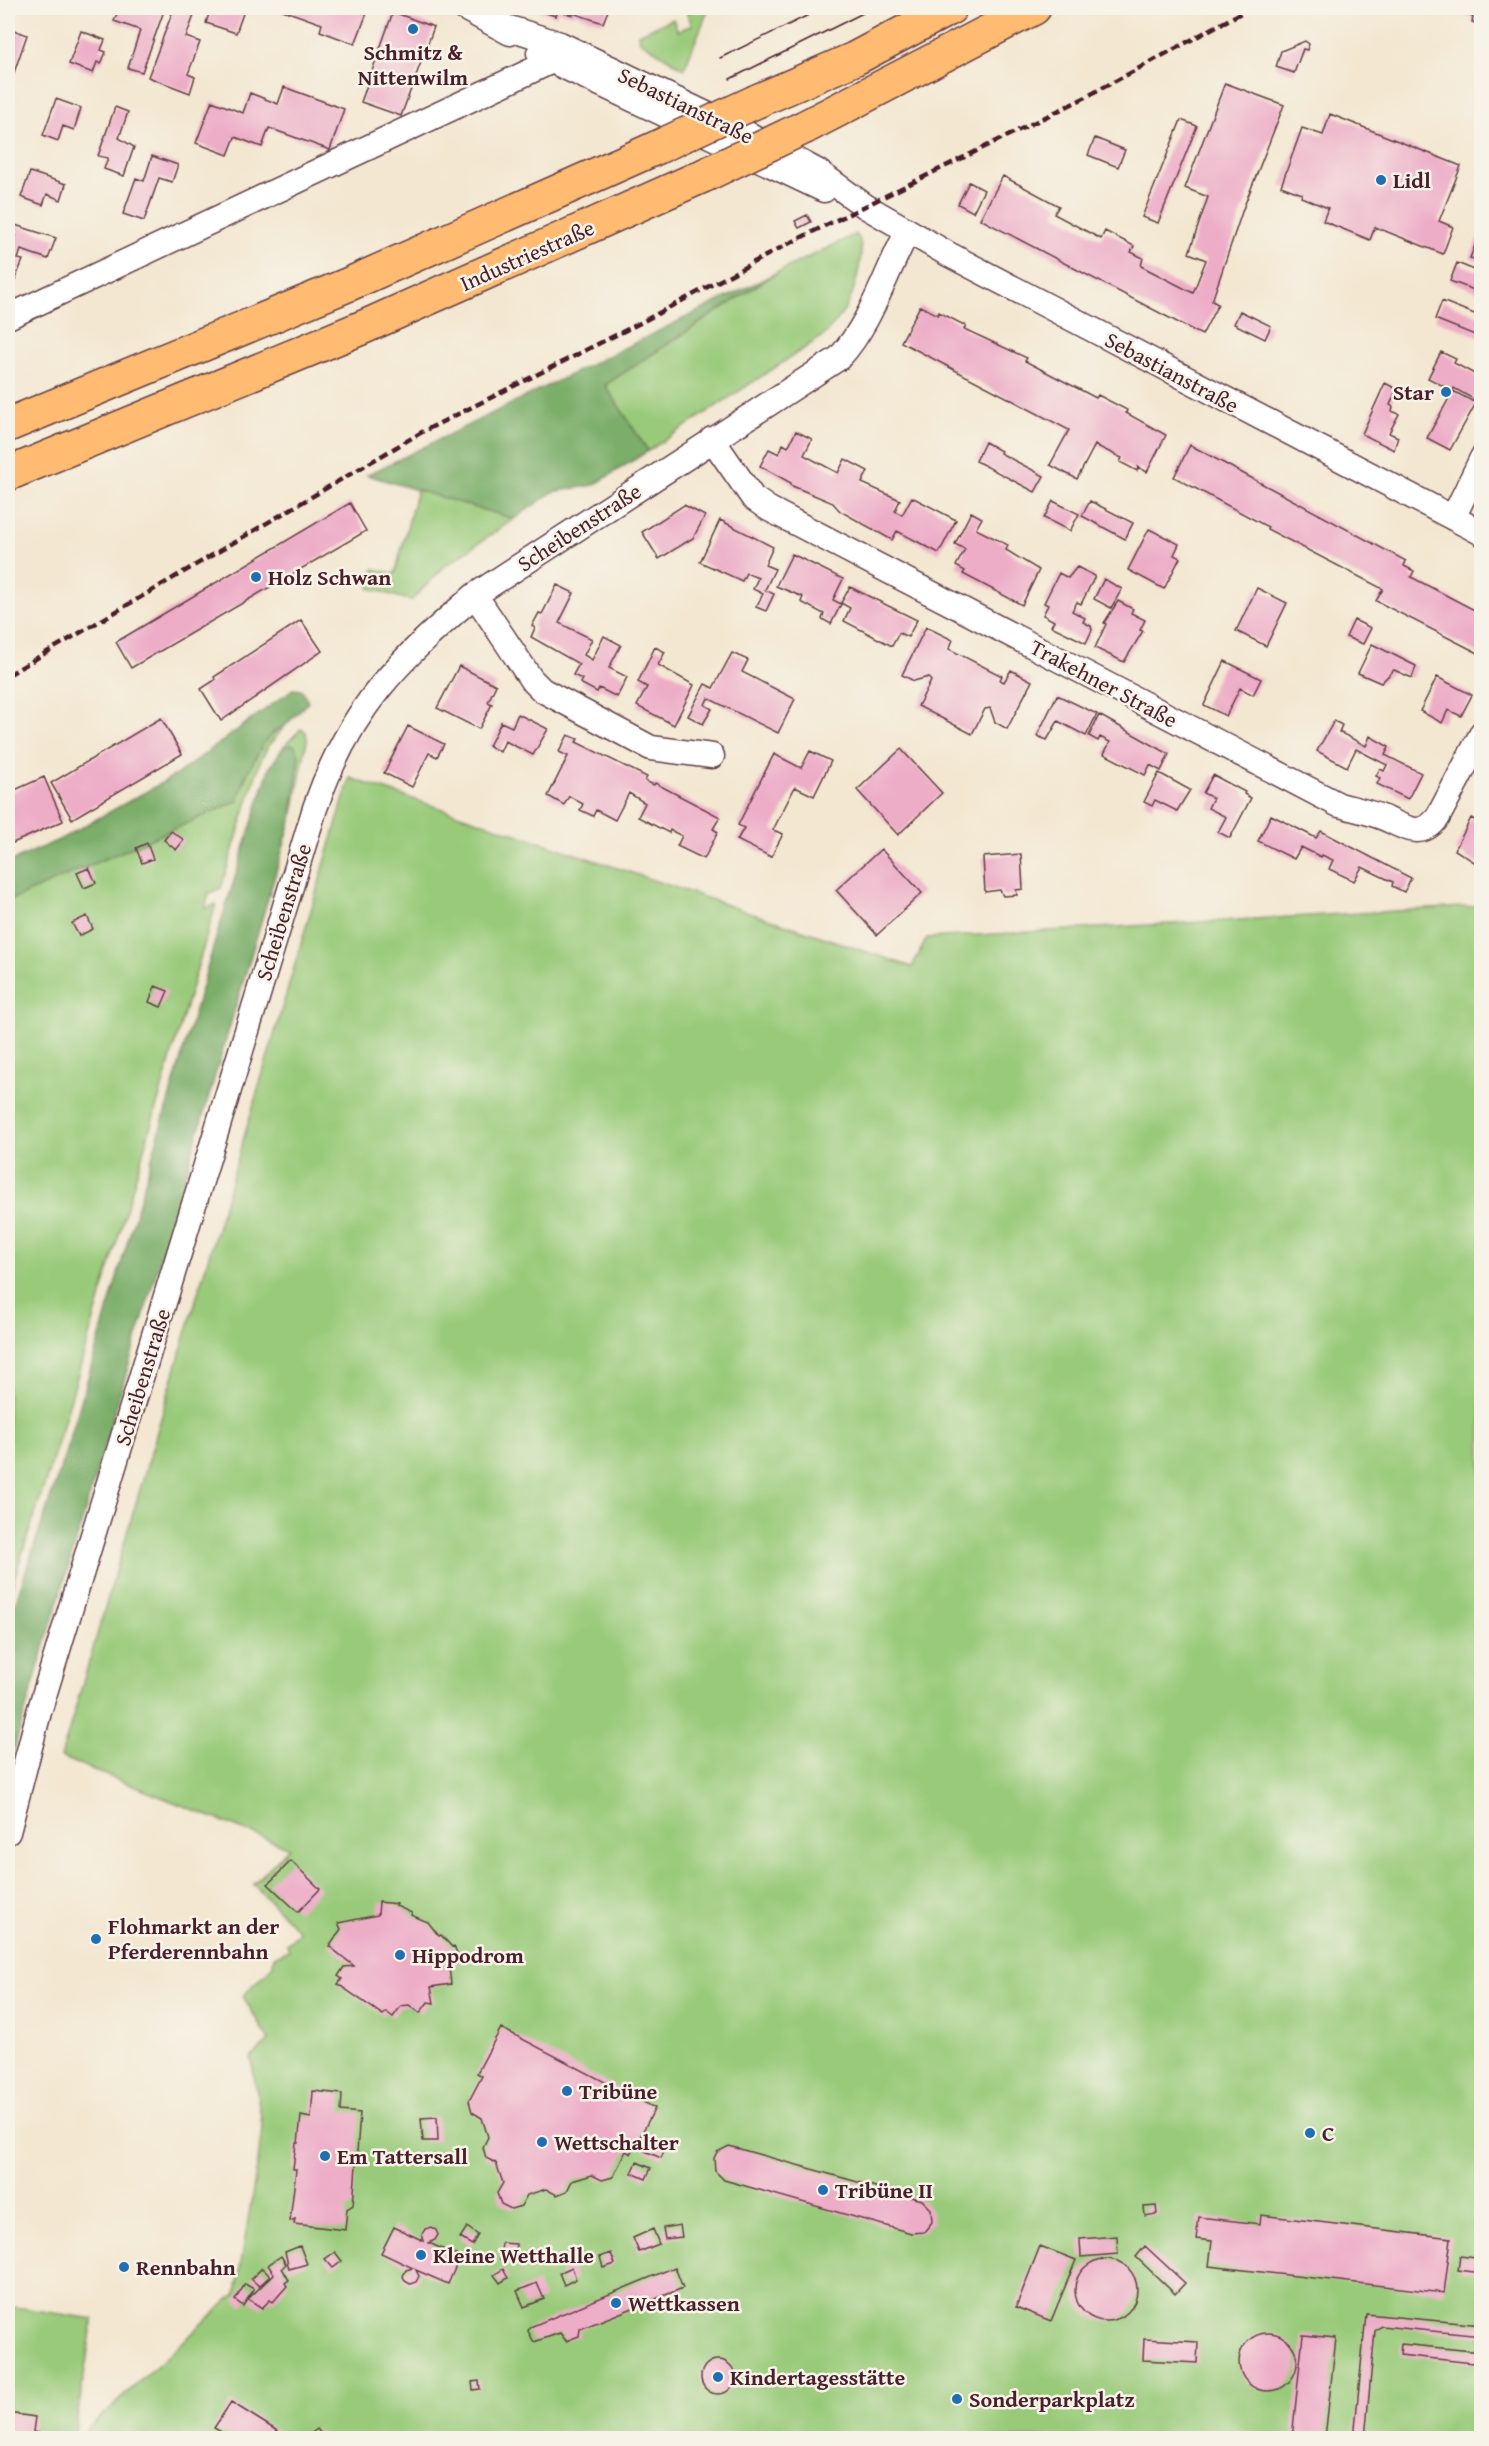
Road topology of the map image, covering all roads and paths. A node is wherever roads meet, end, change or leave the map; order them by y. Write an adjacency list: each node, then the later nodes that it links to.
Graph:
1 (464, 8): 4 (street, Sebastianstraße)
2 (950, 8): 9 (highway, Industriestraße, bridge)
3 (1034, 8): 12 (highway, Industriestraße, bridge)
4 (497, 24): 5 (street, Sebastianstraße); 6 (street, Sebastianstraße)
5 (552, 61): 6 (street, Sebastianstraße); 8 (street)
6 (865, 206): 7 (street, Sebastianstraße)
7 (908, 231): 10 (street, Scheibenstraße); 13 (street, Sebastianstraße)
8 (8, 317)
9 (8, 425)
10 (712, 439): 15 (street, Scheibenstraße); 16 (street, Trakehner Straße)
11 (1482, 458): 13 (street)
12 (8, 474)
13 (1453, 518): 14 (street, Sebastianstraße)
14 (1482, 533)
15 (475, 595): 17 (street); 18 (street, Scheibenstraße)
16 (1482, 733)
17 (712, 756)
18 (8, 1832)

